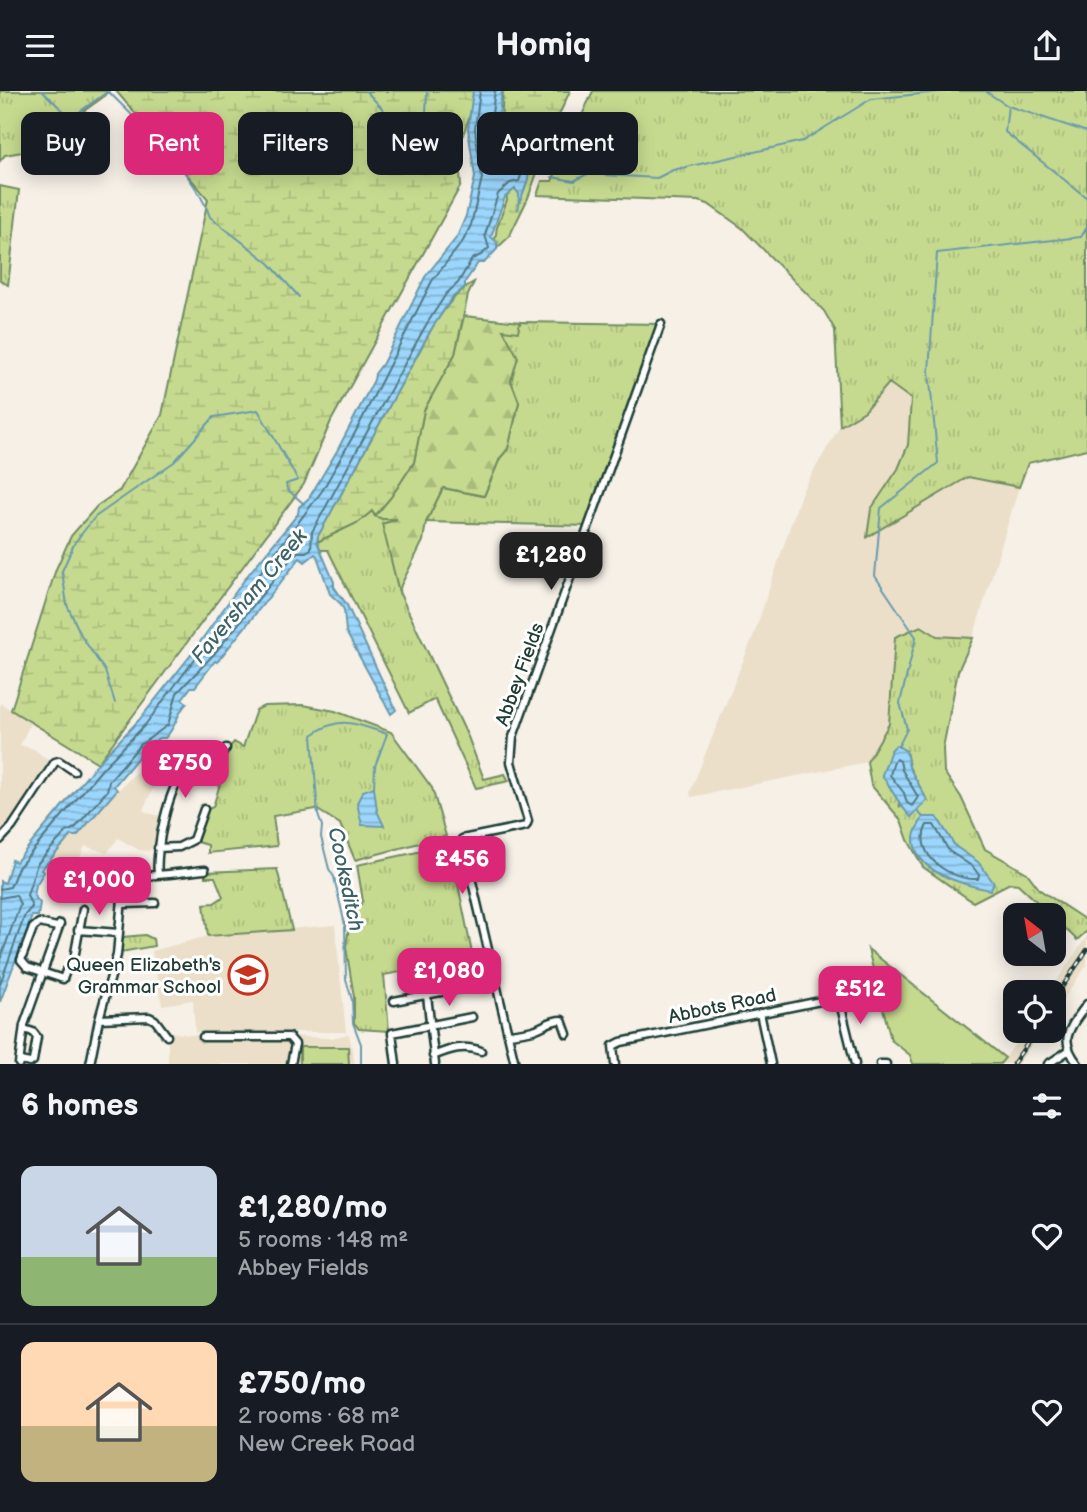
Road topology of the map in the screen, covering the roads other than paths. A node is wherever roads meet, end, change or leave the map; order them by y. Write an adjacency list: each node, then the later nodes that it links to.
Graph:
1 (661, 324): 30 (street, Abbey Fields)
2 (226, 748): 6 (street)
3 (74, 771): 5 (street)
4 (204, 809): 6 (street)
5 (0, 840)
6 (158, 848): 9 (street)
7 (99, 870): 10 (street)
8 (205, 870): 9 (street)
9 (158, 874): 10 (street)
10 (124, 876): 12 (street)
11 (155, 903): 12 (street)
12 (123, 904): 15 (street)
13 (83, 909): 14 (street)
14 (78, 930): 15 (street); 16 (street)
15 (118, 933): 26 (street)
16 (75, 953)
17 (424, 970): 21 (street)
18 (44, 971): 18 (street); 19 (street); 28 (street)
19 (66, 971)
20 (472, 986): 21 (street)
21 (427, 994): 22 (street); 27 (street)
22 (394, 1001)
23 (1087, 1004): 34 (street)
24 (760, 1013): 42 (street, Abbots Road); 43 (street); 44 (street, Abbots Road)
25 (472, 1017): 27 (street)
26 (99, 1019): 29 (street); 37 (street)
27 (430, 1025): 35 (street); 39 (street)
28 (24, 1029): 36 (street); 36 (street)
29 (165, 1034)
30 (509, 1034): 31 (street); 41 (street, Abbey Fields)
31 (567, 1034)
32 (203, 1037): 38 (street)
33 (478, 1047): 35 (street)
34 (1068, 1051): 47 (street); 48 (street)
35 (433, 1056): 40 (street)
36 (19, 1062)
37 (90, 1064)
38 (291, 1064)
39 (396, 1064)
40 (435, 1064)
41 (515, 1064)
42 (615, 1064)
43 (771, 1064)
44 (855, 1064)
45 (880, 1064): 46 (street)
46 (886, 1064)
47 (1048, 1064)
48 (1077, 1064)

